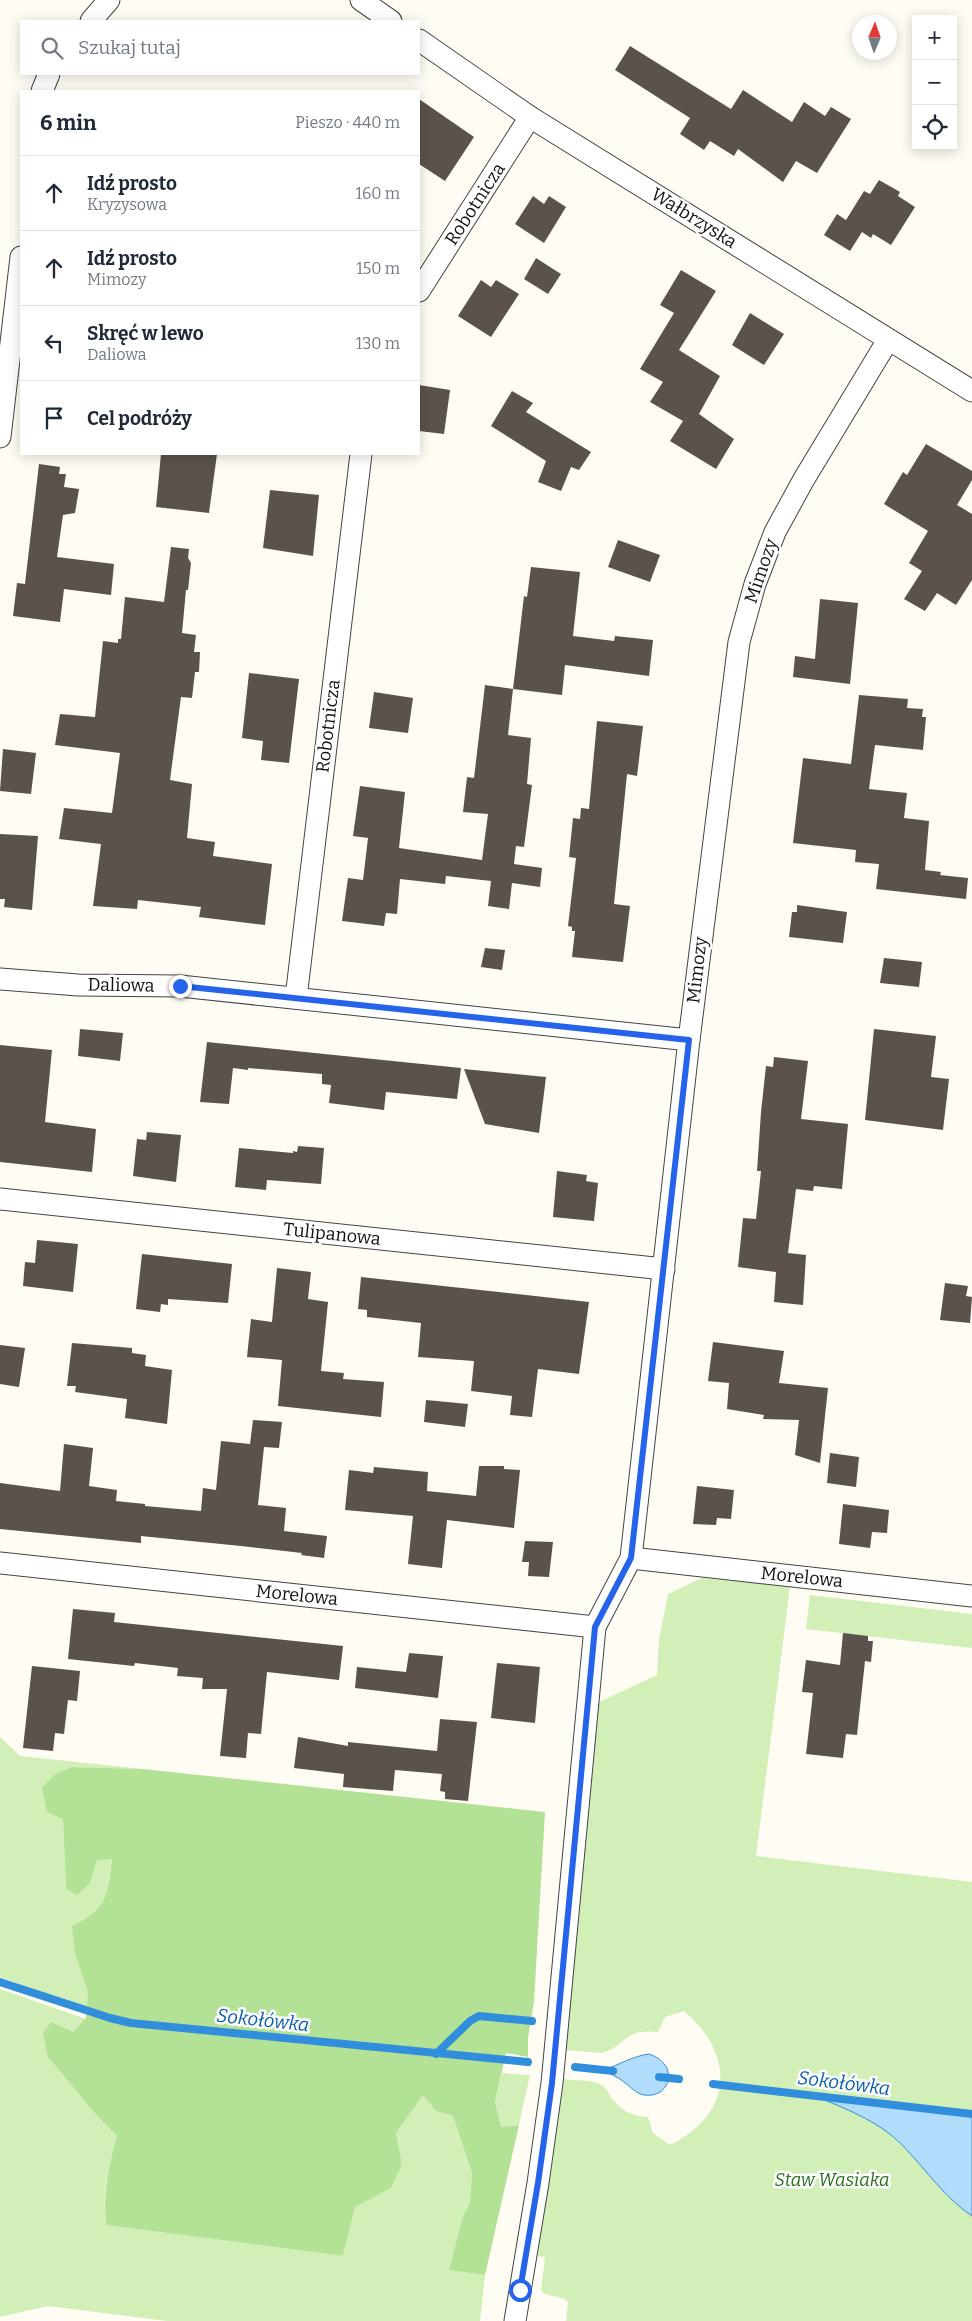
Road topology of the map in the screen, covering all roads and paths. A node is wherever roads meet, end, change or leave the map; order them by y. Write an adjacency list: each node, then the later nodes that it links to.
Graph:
1 (109, 0): 3 (street)
2 (361, 0): 4 (street)
3 (92, 20)
4 (390, 20)
5 (420, 41): 8 (street, Wałbrzyska)
6 (49, 75): 7 (street)
7 (42, 90)
8 (530, 117): 10 (street, Robotnicza); 11 (street, Wałbrzyska)
9 (20, 266): 13 (street)
10 (420, 289)
11 (888, 340): 12 (street, Wałbrzyska); 17 (street, Mimozy)
12 (972, 391)
13 (0, 437)
14 (361, 455): 16 (street, Robotnicza)
15 (0, 978): 16 (street, Daliowa)
16 (296, 998): 17 (street, Daliowa)
17 (689, 1040): 19 (street, Mimozy)
18 (0, 1199): 19 (street, Tulipanowa)
19 (664, 1269): 20 (street, Mimozy)
20 (631, 1558): 22 (street, Morelowa); 23 (street, Mimozy)
21 (0, 1563): 23 (street, Morelowa)
22 (972, 1596)
23 (595, 1627): 24 (street)
24 (515, 2321)

